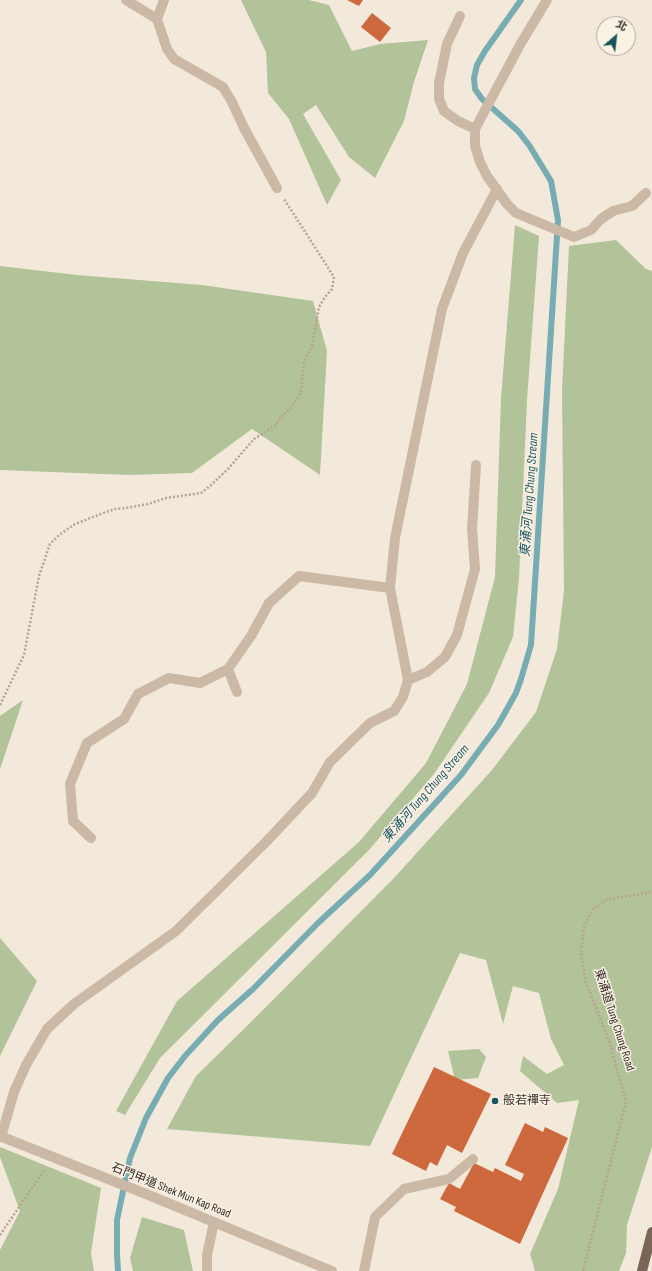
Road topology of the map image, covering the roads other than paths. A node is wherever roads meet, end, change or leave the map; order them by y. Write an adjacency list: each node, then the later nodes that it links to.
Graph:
1 (126, 0): 5 (street)
2 (164, 0): 5 (street)
3 (547, 0): 6 (street)
4 (460, 16): 6 (street)
5 (157, 19): 7 (street)
6 (475, 129): 8 (street)
7 (277, 188)
8 (496, 189): 9 (street); 11 (street)
9 (646, 193)
10 (476, 465): 13 (street)
11 (390, 588): 12 (street); 13 (street)
12 (228, 669): 14 (street); 15 (street)
13 (408, 680): 16 (street)
14 (238, 692)
15 (91, 838)
16 (1, 1136): 18 (street, 石門甲道 Shek Mun Kap Road)
17 (473, 1159): 22 (street)
18 (214, 1222): 20 (street); 21 (street, 石門甲道 Shek Mun Kap Road)
19 (652, 1232): 23 (main road)
20 (207, 1271)
21 (332, 1271)
22 (364, 1271)
23 (642, 1271)

